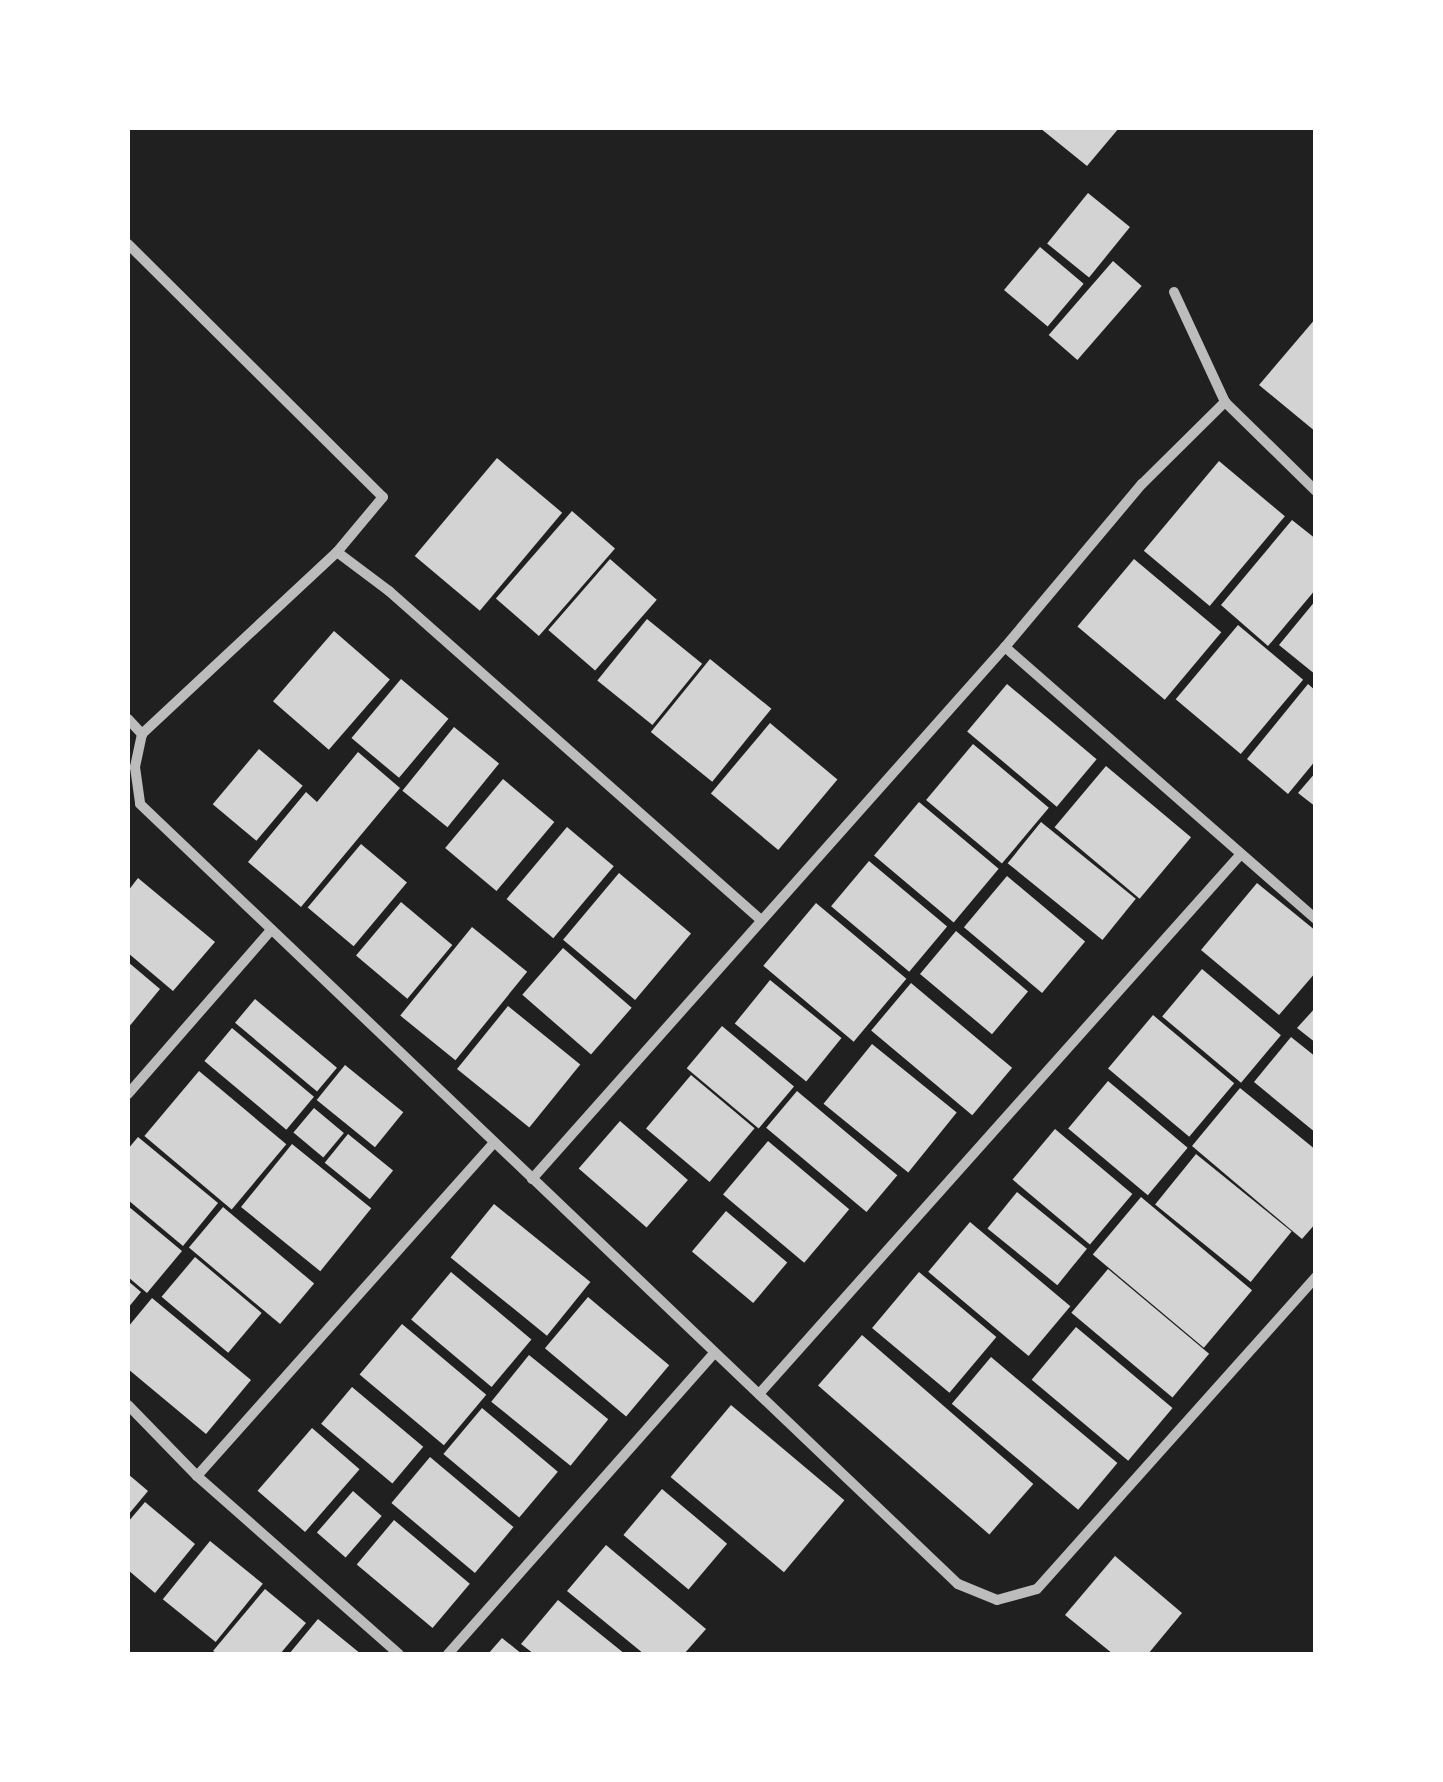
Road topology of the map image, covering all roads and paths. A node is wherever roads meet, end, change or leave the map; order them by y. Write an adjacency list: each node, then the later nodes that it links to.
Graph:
1 (128, 244): 5 (street)
2 (1174, 292): 3 (street)
3 (1224, 402): 4 (street); 6 (street)
4 (1316, 490)
5 (337, 552): 8 (street); 11 (street)
6 (1005, 648): 9 (street); 11 (street)
7 (128, 719): 8 (street)
8 (142, 734): 12 (street)
9 (1240, 856): 10 (street); 18 (street)
10 (1316, 919)
11 (761, 920): 15 (street)
12 (272, 930): 13 (street); 14 (street)
13 (128, 1094)
14 (494, 1142): 15 (street); 20 (street)
15 (532, 1178): 17 (street)
16 (1316, 1278): 18 (street)
17 (714, 1352): 18 (street); 22 (street)
18 (759, 1394)
19 (128, 1405): 20 (street)
20 (196, 1476): 21 (street)
21 (399, 1654)
22 (448, 1654)

